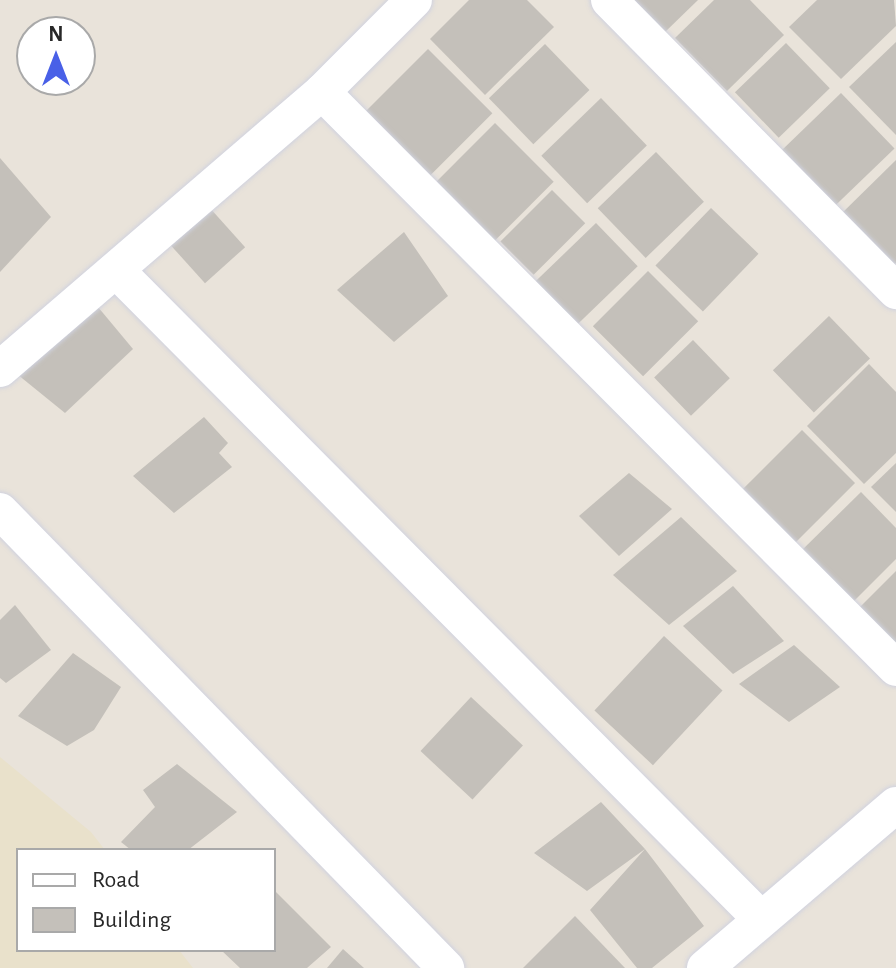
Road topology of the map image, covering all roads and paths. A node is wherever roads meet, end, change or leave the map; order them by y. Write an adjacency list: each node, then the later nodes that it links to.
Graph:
1 (414, 0): 3 (street)
2 (609, 0): 5 (street)
3 (322, 92): 4 (street); 8 (street)
4 (116, 270): 6 (street); 10 (street)
5 (896, 291)
6 (0, 369)
7 (0, 511): 11 (street)
8 (896, 668)
9 (896, 805): 10 (street)
10 (761, 919): 12 (street)
11 (446, 968)
12 (705, 968)

